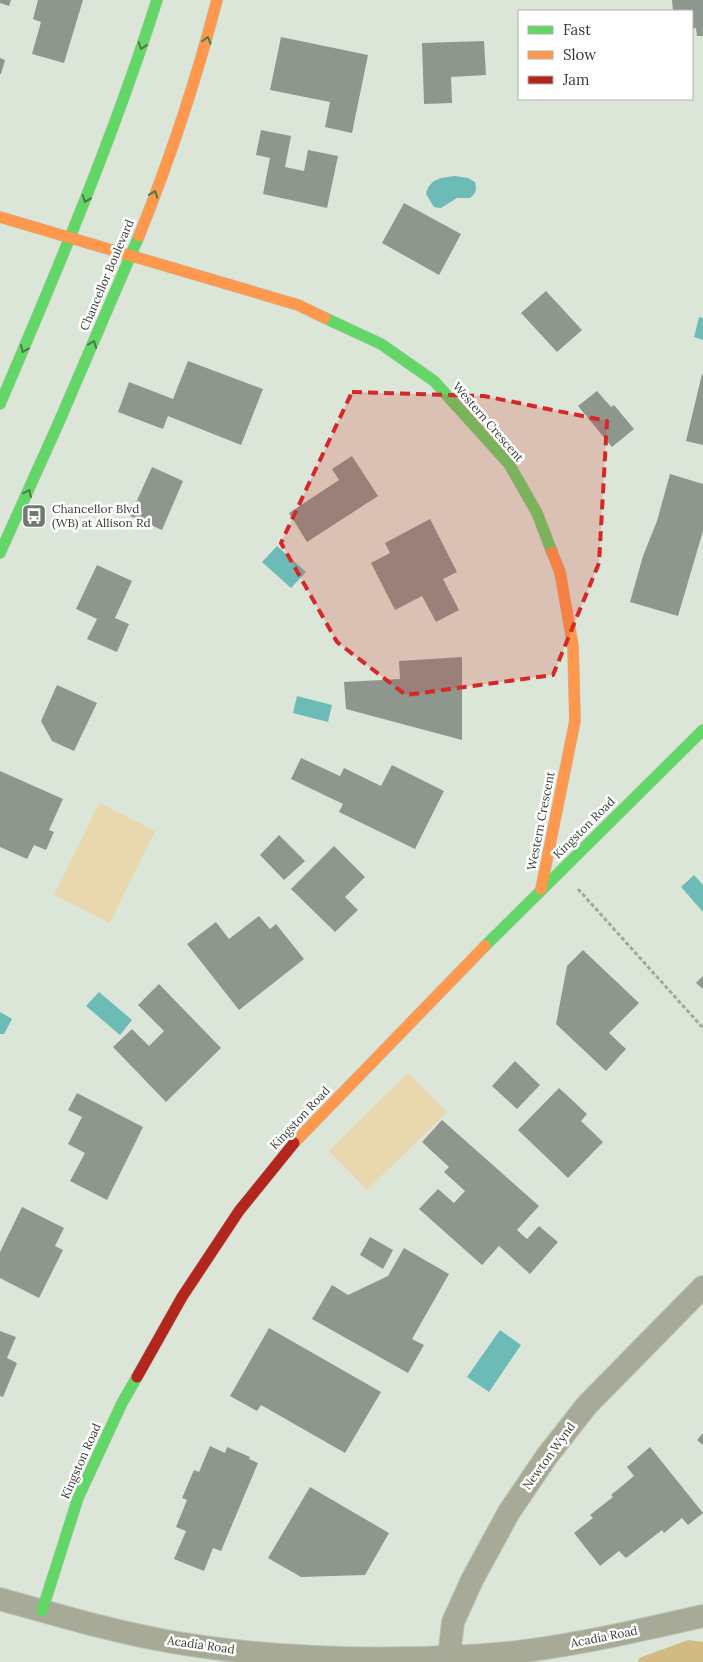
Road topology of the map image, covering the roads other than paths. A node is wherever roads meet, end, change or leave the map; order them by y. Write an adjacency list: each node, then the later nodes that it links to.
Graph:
1 (157, 0): 4 (street, one-way to 4)
2 (217, 0): 5 (street, Chancellor Boulevard, one-way to 2)
3 (0, 217): 4 (street, Western Crescent)
4 (71, 237): 5 (street, Western Crescent); 6 (street, one-way to 6)
5 (132, 255): 7 (street, Chancellor Boulevard, one-way to 5); 9 (street, Western Crescent)
6 (0, 404)
7 (0, 553)
8 (703, 730): 9 (street, Kingston Road)
9 (541, 889): 12 (street, Kingston Road)
10 (703, 1287): 14 (street, Newton Wynd)
11 (0, 1599): 12 (street, Acadia Road)
12 (42, 1611): 14 (street, Acadia Road)
13 (703, 1616): 14 (street, Acadia Road)
14 (448, 1657)

